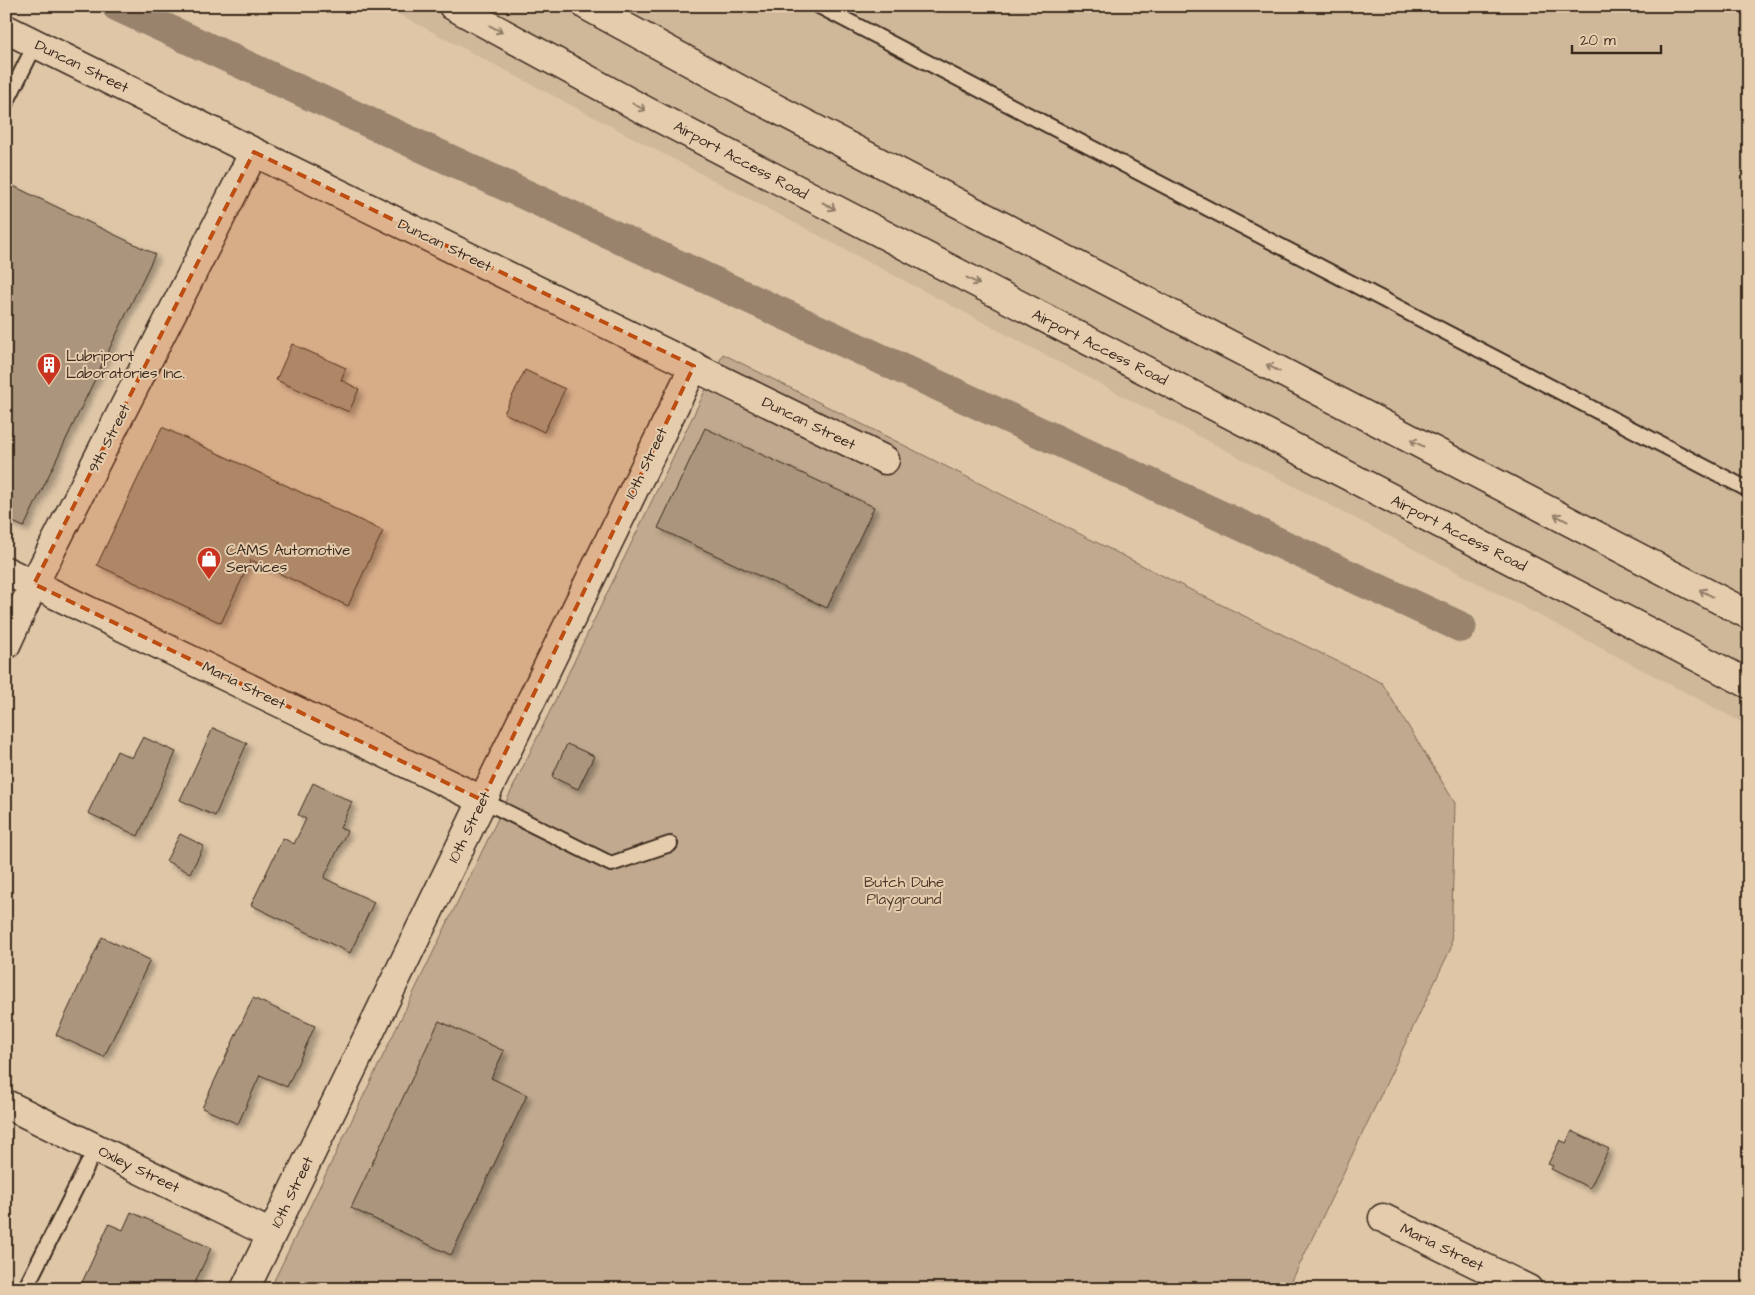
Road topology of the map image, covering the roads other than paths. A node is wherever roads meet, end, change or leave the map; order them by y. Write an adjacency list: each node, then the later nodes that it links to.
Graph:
1 (453, 6): 15 (street, Airport Access Road, one-way to 15)
2 (587, 6): 13 (street, one-way to 2)
3 (819, 6): 10 (lane)
4 (6, 28): 5 (street, Duncan Street)
5 (36, 44): 6 (lane); 7 (street, Duncan Street)
6 (6, 103)
7 (254, 152): 8 (street, Duncan Street); 12 (street, 9th Street)
8 (694, 366): 9 (street, Duncan Street); 16 (street, 10th Street)
9 (884, 460)
10 (1749, 490)
11 (6, 571): 12 (street, Maria Street)
12 (34, 584): 14 (street, 9th Street); 16 (street, Maria Street)
13 (1749, 616)
14 (6, 646)
15 (1749, 684)
16 (482, 800): 17 (lane); 21 (street, 10th Street)
17 (670, 844)
18 (6, 1104): 19 (street, Oxley Street)
19 (96, 1148): 21 (street, Oxley Street); 22 (lane)
20 (1382, 1218): 24 (street, Maria Street)
21 (272, 1234): 23 (street, 10th Street)
22 (25, 1289)
23 (245, 1289)
24 (1528, 1289)

